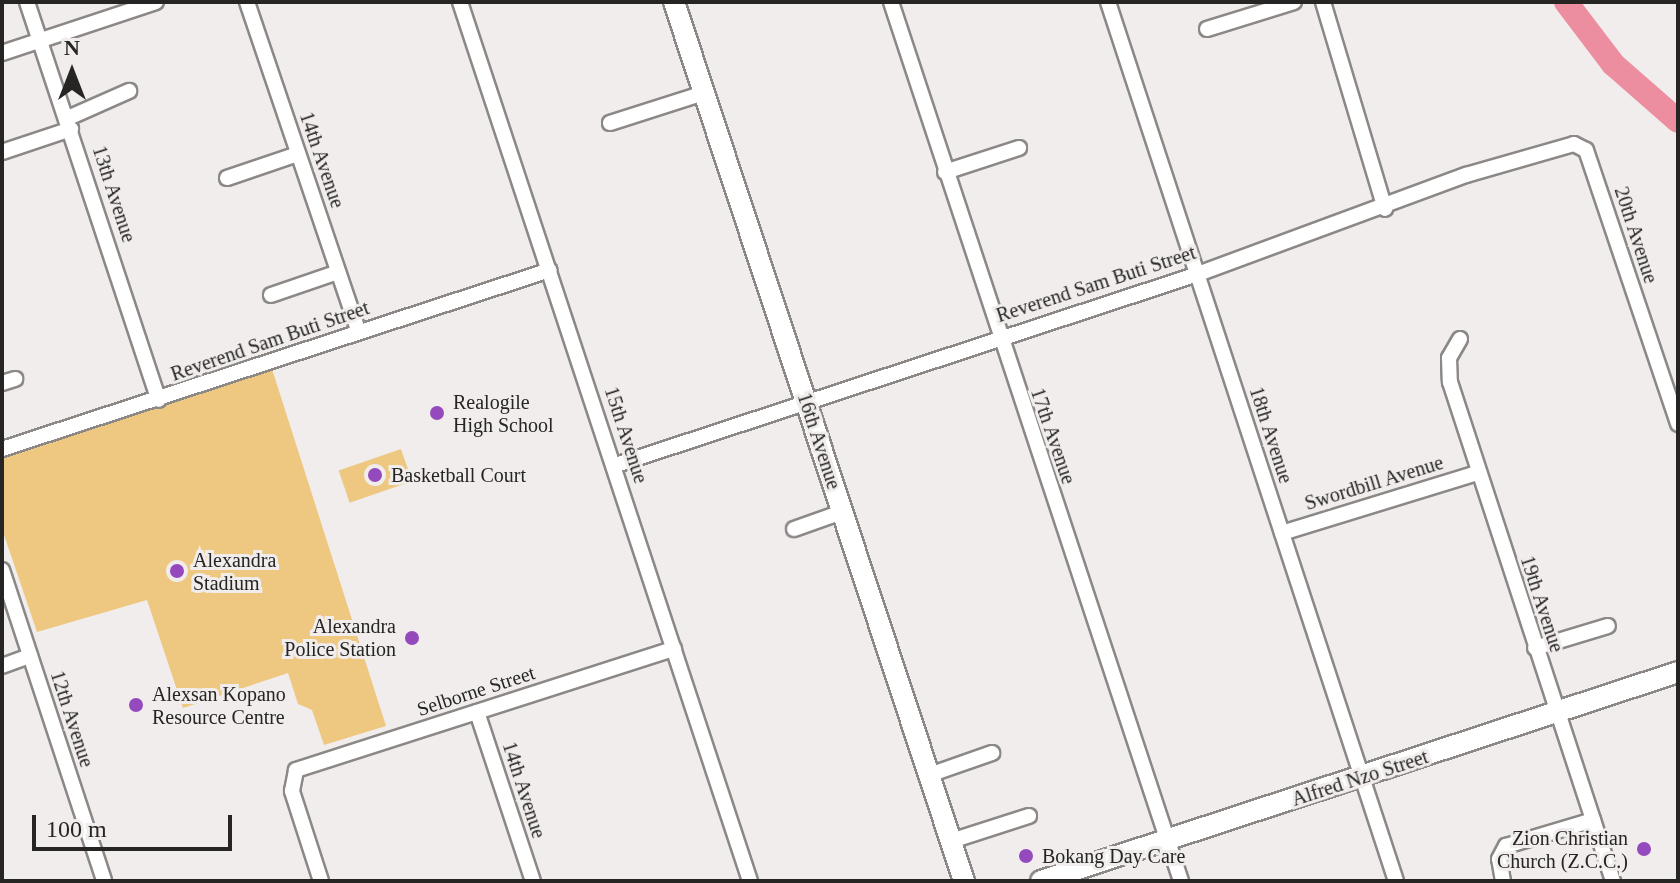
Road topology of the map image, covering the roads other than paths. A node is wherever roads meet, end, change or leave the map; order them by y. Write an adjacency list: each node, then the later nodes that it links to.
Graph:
1 (27, 2): 11 (street, 13th Avenue)
2 (156, 2): 11 (street)
3 (247, 2): 20 (street, 14th Avenue)
4 (460, 2): 24 (street, 15th Avenue)
5 (674, 2): 14 (street, 16th Avenue)
6 (891, 2): 21 (street, 17th Avenue)
7 (1108, 2): 26 (street, 18th Avenue)
8 (1294, 2): 10 (street)
9 (1323, 2): 23 (street)
10 (1207, 29)
11 (39, 41): 12 (street); 16 (street, 13th Avenue)
12 (2, 53)
13 (129, 91): 16 (street)
14 (704, 93): 15 (street); 31 (street, 16th Avenue)
15 (610, 123)
16 (70, 124): 19 (street); 32 (street, 13th Avenue)
17 (1019, 148): 21 (street)
18 (1586, 150): 23 (street, Reverend Sam Buti Street); 33 (street, 20th Avenue)
19 (2, 152)
20 (298, 154): 22 (street); 25 (street, 14th Avenue)
21 (945, 172): 29 (street, 17th Avenue)
22 (227, 178)
23 (1385, 209): 26 (street, Reverend Sam Buti Street)
24 (550, 270): 28 (street, Reverend Sam Buti Street); 35 (street, 15th Avenue)
25 (338, 272): 27 (street); 28 (street, 14th Avenue)
26 (1198, 274): 29 (street, Reverend Sam Buti Street); 39 (street, 18th Avenue)
27 (271, 295)
28 (359, 332): 32 (street, Reverend Sam Buti Street)
29 (998, 336): 31 (street, Reverend Sam Buti Street); 55 (street, 17th Avenue)
30 (1460, 339): 36 (street, 19th Avenue)
31 (805, 399): 35 (street, Reverend Sam Buti Street); 37 (street, 16th Avenue)
32 (159, 400): 34 (street, Reverend Sam Buti Street)
33 (1678, 424)
34 (2, 449)
35 (616, 465): 43 (street, 15th Avenue)
36 (1477, 473): 39 (street, Swordbill Avenue); 42 (street, 19th Avenue)
37 (842, 512): 38 (street); 50 (street, 16th Avenue)
38 (794, 529)
39 (1282, 533): 51 (street, 18th Avenue)
40 (2, 570): 44 (street, 12th Avenue)
41 (1608, 626): 42 (street)
42 (1535, 648): 48 (street, 19th Avenue)
43 (674, 649): 47 (street, Selborne Street); 59 (street, 15th Avenue)
44 (30, 656): 45 (street); 56 (street, 12th Avenue)
45 (2, 666)
46 (1678, 672): 48 (street, Alfred Nzo Street)
47 (477, 712): 57 (street, Selborne Street); 58 (street, 14th Avenue)
48 (1557, 713): 51 (street, Alfred Nzo Street); 53 (street, 19th Avenue)
49 (992, 753): 50 (street)
50 (929, 775): 54 (street, 16th Avenue)
51 (1362, 778): 55 (street, Alfred Nzo Street); 63 (street, 18th Avenue)
52 (1029, 816): 54 (street)
53 (1593, 820): 64 (street); 65 (street, 19th Avenue)
54 (951, 841): 60 (street, 16th Avenue)
55 (1169, 841): 61 (street, Alfred Nzo Street); 62 (street, 17th Avenue)
56 (104, 881)
57 (321, 881)
58 (533, 881)
59 (750, 881)
60 (964, 881)
61 (1041, 881)
62 (1181, 881)
63 (1396, 881)
64 (1503, 881)
65 (1613, 881)

